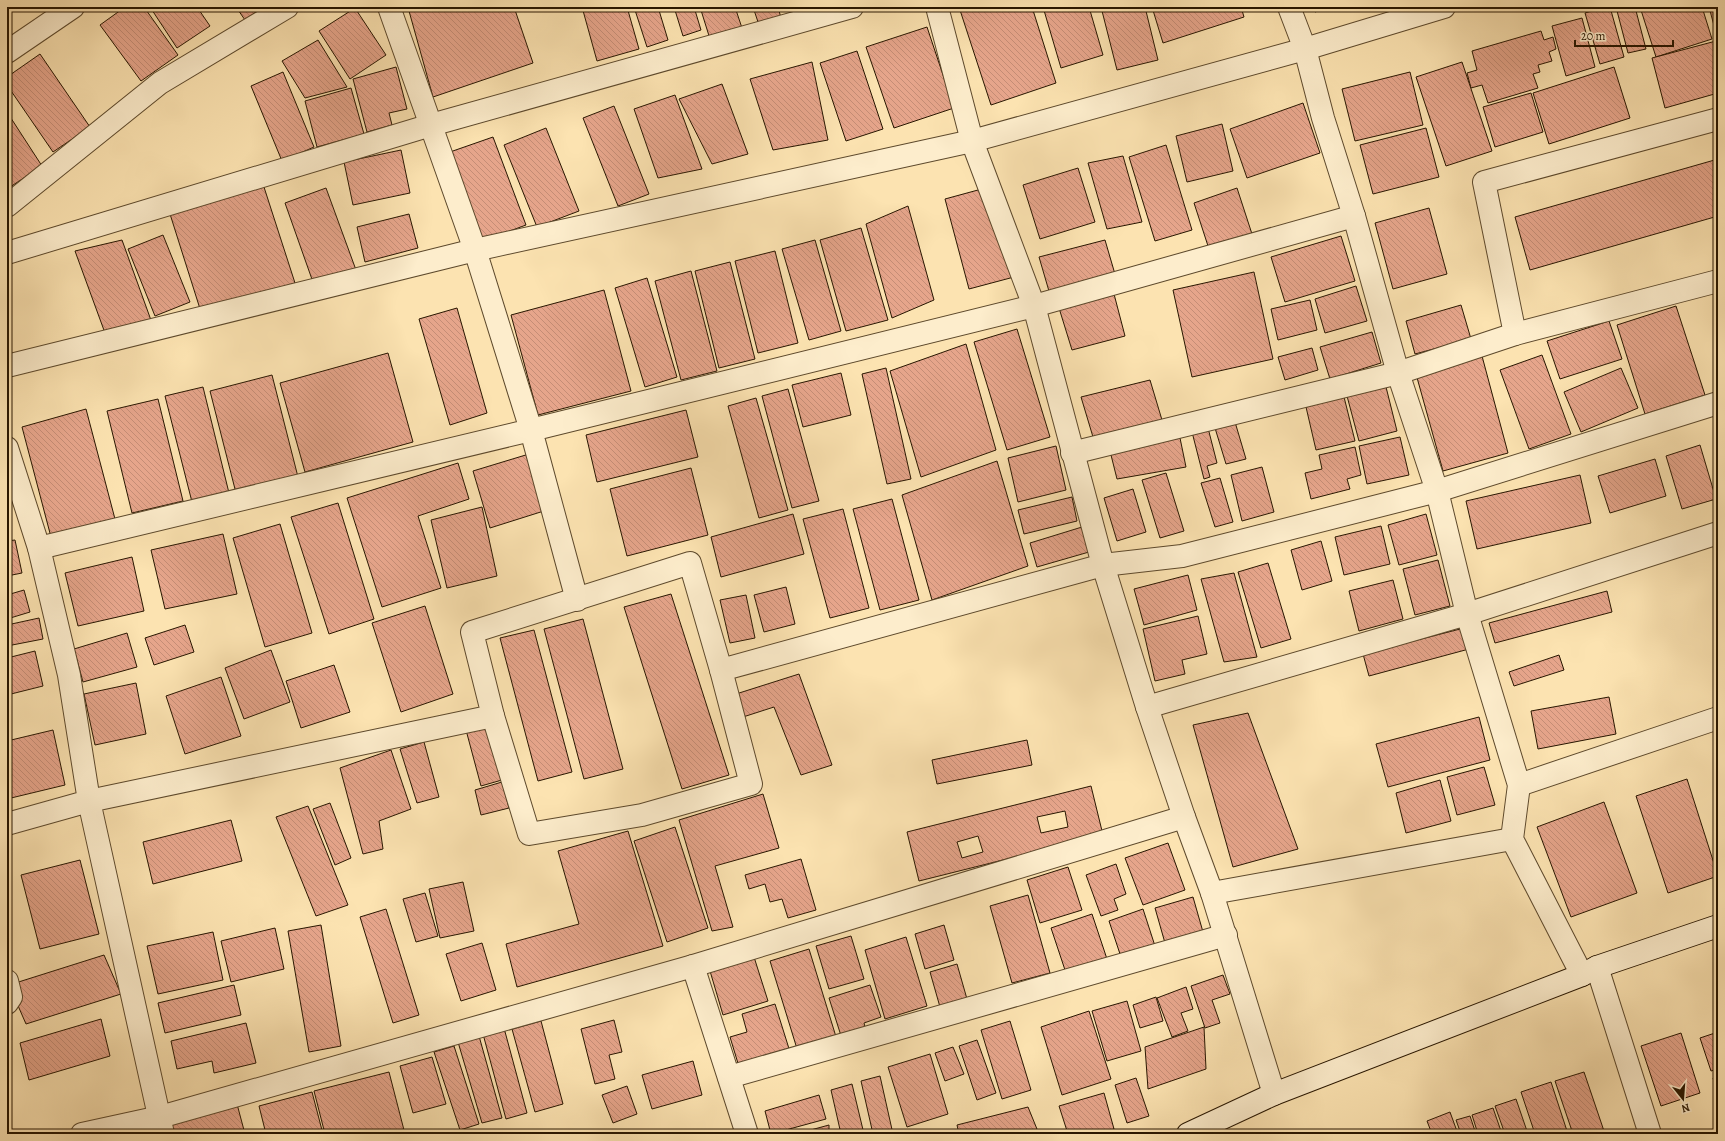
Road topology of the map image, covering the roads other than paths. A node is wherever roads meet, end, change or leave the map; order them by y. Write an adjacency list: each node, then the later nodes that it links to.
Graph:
1 (73, 7): 9 (street)
2 (287, 7): 13 (street)
3 (389, 7): 11 (street)
4 (852, 7): 11 (street)
5 (937, 7): 12 (street)
6 (1288, 7): 8 (street)
7 (1444, 7): 8 (street)
8 (1305, 49): 12 (street); 14 (street)
9 (7, 52)
10 (1718, 119): 19 (street)
11 (432, 125): 15 (street); 16 (street)
12 (972, 141): 15 (street); 18 (street)
13 (7, 206)
14 (1354, 216): 18 (street); 21 (street)
15 (475, 250): 20 (street); 23 (street)
16 (7, 253)
17 (1718, 281): 19 (street)
18 (1034, 306): 23 (street); 25 (street)
19 (1515, 334): 21 (street)
20 (7, 366)
21 (1398, 373): 25 (street); 26 (street)
22 (1718, 403): 26 (street)
23 (531, 430): 28 (street); 30 (street)
24 (8, 452): 28 (street)
25 (1072, 453): 29 (street)
26 (1437, 492): 29 (street); 31 (street)
27 (1718, 533): 31 (street)
28 (39, 548): 37 (street)
29 (1103, 565): 32 (street); 33 (street)
30 (577, 600): 32 (street); 34 (street)
31 (1467, 614): 33 (street); 36 (street)
32 (721, 670): 34 (street)
33 (1147, 708): 38 (street)
34 (493, 716): 37 (street)
35 (1718, 718): 36 (street)
36 (1519, 785): 40 (street)
37 (89, 801): 39 (street); 50 (street)
38 (1184, 817): 41 (street); 44 (street)
39 (7, 824)
40 (1512, 839): 41 (street); 45 (street)
41 (1212, 893): 43 (street)
42 (1718, 926): 45 (street)
43 (1226, 935): 48 (street); 49 (street)
44 (693, 966): 48 (street); 50 (street)
45 (1590, 971): 49 (street); 54 (street)
46 (7, 981): 47 (street)
47 (7, 1003)
48 (729, 1077): 52 (street)
49 (1274, 1094): 53 (street)
50 (162, 1126): 51 (street)
51 (82, 1134)
52 (747, 1134)
53 (1188, 1134)
54 (1650, 1134)

